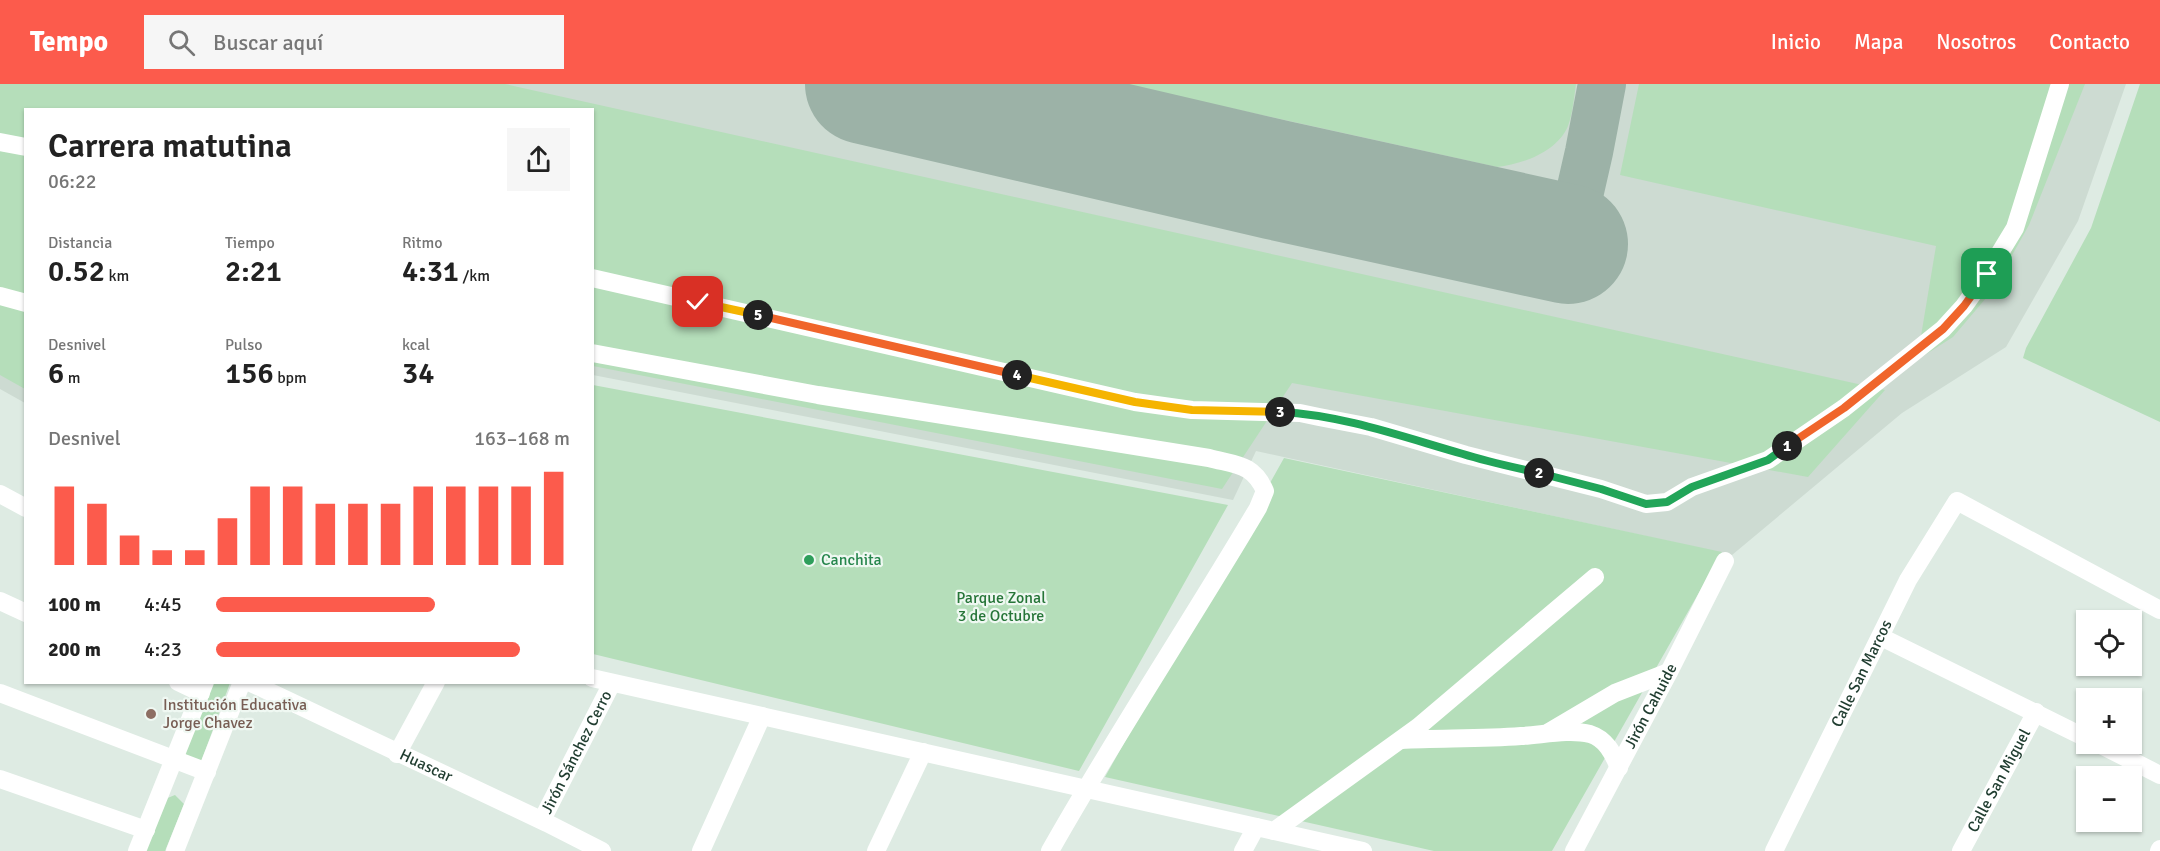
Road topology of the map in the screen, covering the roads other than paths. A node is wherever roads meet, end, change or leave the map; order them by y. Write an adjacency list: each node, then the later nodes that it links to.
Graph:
1 (2060, 84): 4 (street)
2 (0, 142): 3 (street)
3 (24, 147)
4 (594, 278)
5 (0, 296): 6 (street)
6 (24, 302)
7 (594, 353): 38 (street)
8 (0, 494): 9 (street)
9 (24, 507)
10 (1725, 561): 16 (street, Jirón Cahuide)
11 (1595, 577): 29 (street)
12 (0, 601): 14 (street)
13 (2160, 610): 15 (street, Calle San Marcos)
14 (24, 612)
15 (1881, 637): 25 (street); 52 (street, Calle San Marcos)
16 (1670, 672): 27 (street); 34 (street, Jirón Cahuide)
17 (594, 678): 18 (street)
18 (612, 682): 26 (street); 39 (street, Jirón Sánchez Cerro)
19 (186, 684): 23 (street)
20 (241, 684): 35 (street)
21 (253, 684): 31 (street, Huascar)
22 (435, 684): 31 (street)
23 (203, 688): 33 (street)
24 (0, 693): 33 (street)
25 (2036, 712): 28 (street); 53 (street, Calle San Miguel)
26 (762, 716): 30 (street); 46 (street)
27 (1548, 732): 29 (street); 34 (street)
28 (2076, 733)
29 (1401, 740): 42 (street)
30 (923, 752): 38 (street); 47 (street)
31 (398, 754): 39 (street, Huascar)
32 (2119, 754): 36 (street)
33 (174, 760): 35 (street); 41 (street)
34 (1618, 768): 51 (street, Jirón Cahuide)
35 (207, 772): 44 (street)
36 (2160, 775)
37 (0, 779): 41 (street)
38 (1085, 789): 40 (street); 48 (street)
39 (542, 820): 45 (street, Huascar)
40 (1256, 827): 42 (street); 49 (street)
41 (146, 830): 43 (street)
42 (1274, 831): 50 (street)
43 (137, 851)
44 (175, 851)
45 (602, 851)
46 (701, 851)
47 (876, 851)
48 (1050, 851)
49 (1243, 851)
50 (1363, 851)
51 (1574, 851)
52 (1774, 851)
53 (1961, 851)

